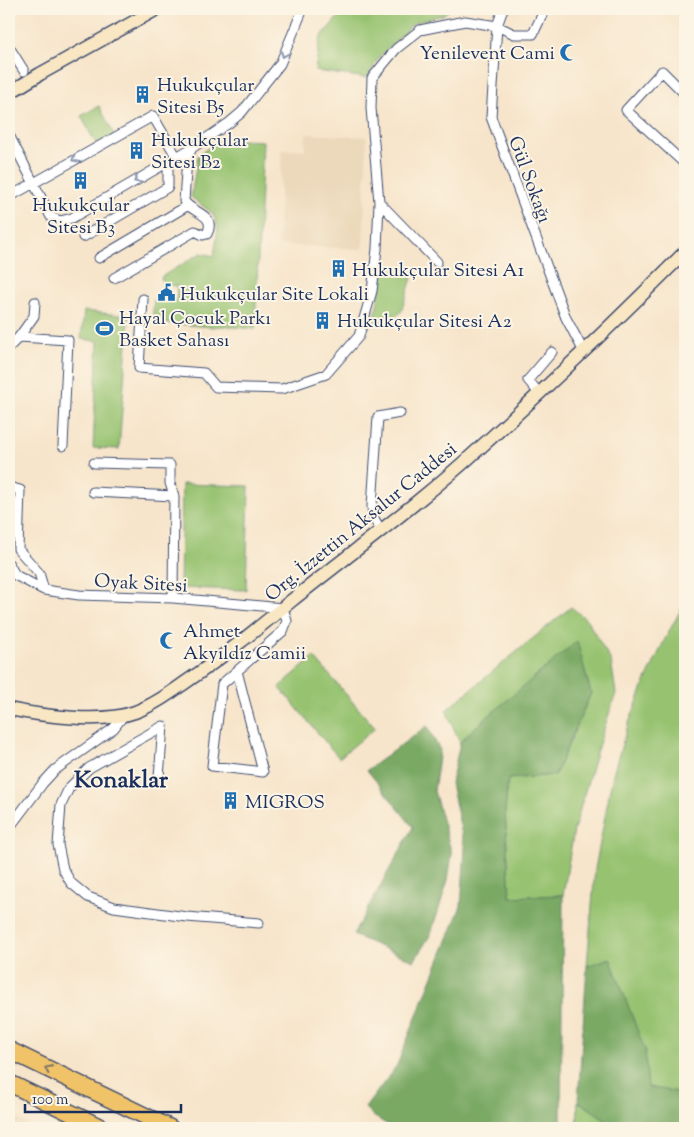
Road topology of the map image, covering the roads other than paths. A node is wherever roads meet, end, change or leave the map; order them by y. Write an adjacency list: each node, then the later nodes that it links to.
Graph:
1 (157, 9): 8 (main road)
2 (302, 9): 12 (street, one-way to 12)
3 (503, 9): 5 (street, Gül Sokağı)
4 (545, 9): 5 (street)
5 (497, 26): 17 (street); 29 (street, Gül Sokağı)
6 (9, 47): 7 (street)
7 (24, 71)
8 (9, 93)
9 (685, 94): 14 (street)
10 (9, 135): 11 (street)
11 (12, 147): 15 (street)
12 (192, 148): 13 (street); 18 (street)
13 (172, 159): 15 (street, one-way to 15); 15 (street, one-way to 15); 19 (street)
14 (685, 164)
15 (32, 183): 16 (street)
16 (9, 197)
17 (379, 202): 22 (street); 24 (street)
18 (187, 206): 21 (street); 23 (street)
19 (83, 237)
20 (685, 252): 29 (main road, Org. İzzettin Aksalur Caddesi)
21 (99, 258)
22 (437, 262)
23 (114, 278)
24 (143, 299)
25 (35, 302): 26 (street)
26 (19, 337): 27 (street); 32 (street)
27 (9, 347)
28 (552, 352): 30 (street)
29 (584, 352): 30 (main road, Org. İzzettin Aksalur Caddesi)
30 (539, 393): 37 (main road, Org. İzzettin Aksalur Caddesi)
31 (400, 413): 37 (street)
32 (63, 446)
33 (94, 463): 36 (street)
34 (9, 487): 39 (street)
35 (93, 492): 36 (street)
36 (174, 496): 40 (street)
37 (381, 530): 41 (main road, Org. İzzettin Aksalur Caddesi)
38 (9, 564): 39 (street, Oyak Sitesi)
39 (44, 590): 40 (street, Oyak Sitesi)
40 (173, 598): 41 (street, Oyak Sitesi)
41 (283, 608): 42 (street); 44 (main road, Org. İzzettin Aksalur Caddesi)
42 (237, 671): 42 (street)
43 (9, 709): 44 (main road, Org. İzzettin Aksalur Caddesi)
44 (123, 716): 46 (street)
45 (159, 777): 47 (street)
46 (9, 828)
47 (259, 923)
48 (9, 1050): 51 (highway, one-way to 48)
49 (9, 1083): 50 (highway)
50 (102, 1128)
51 (170, 1128)

